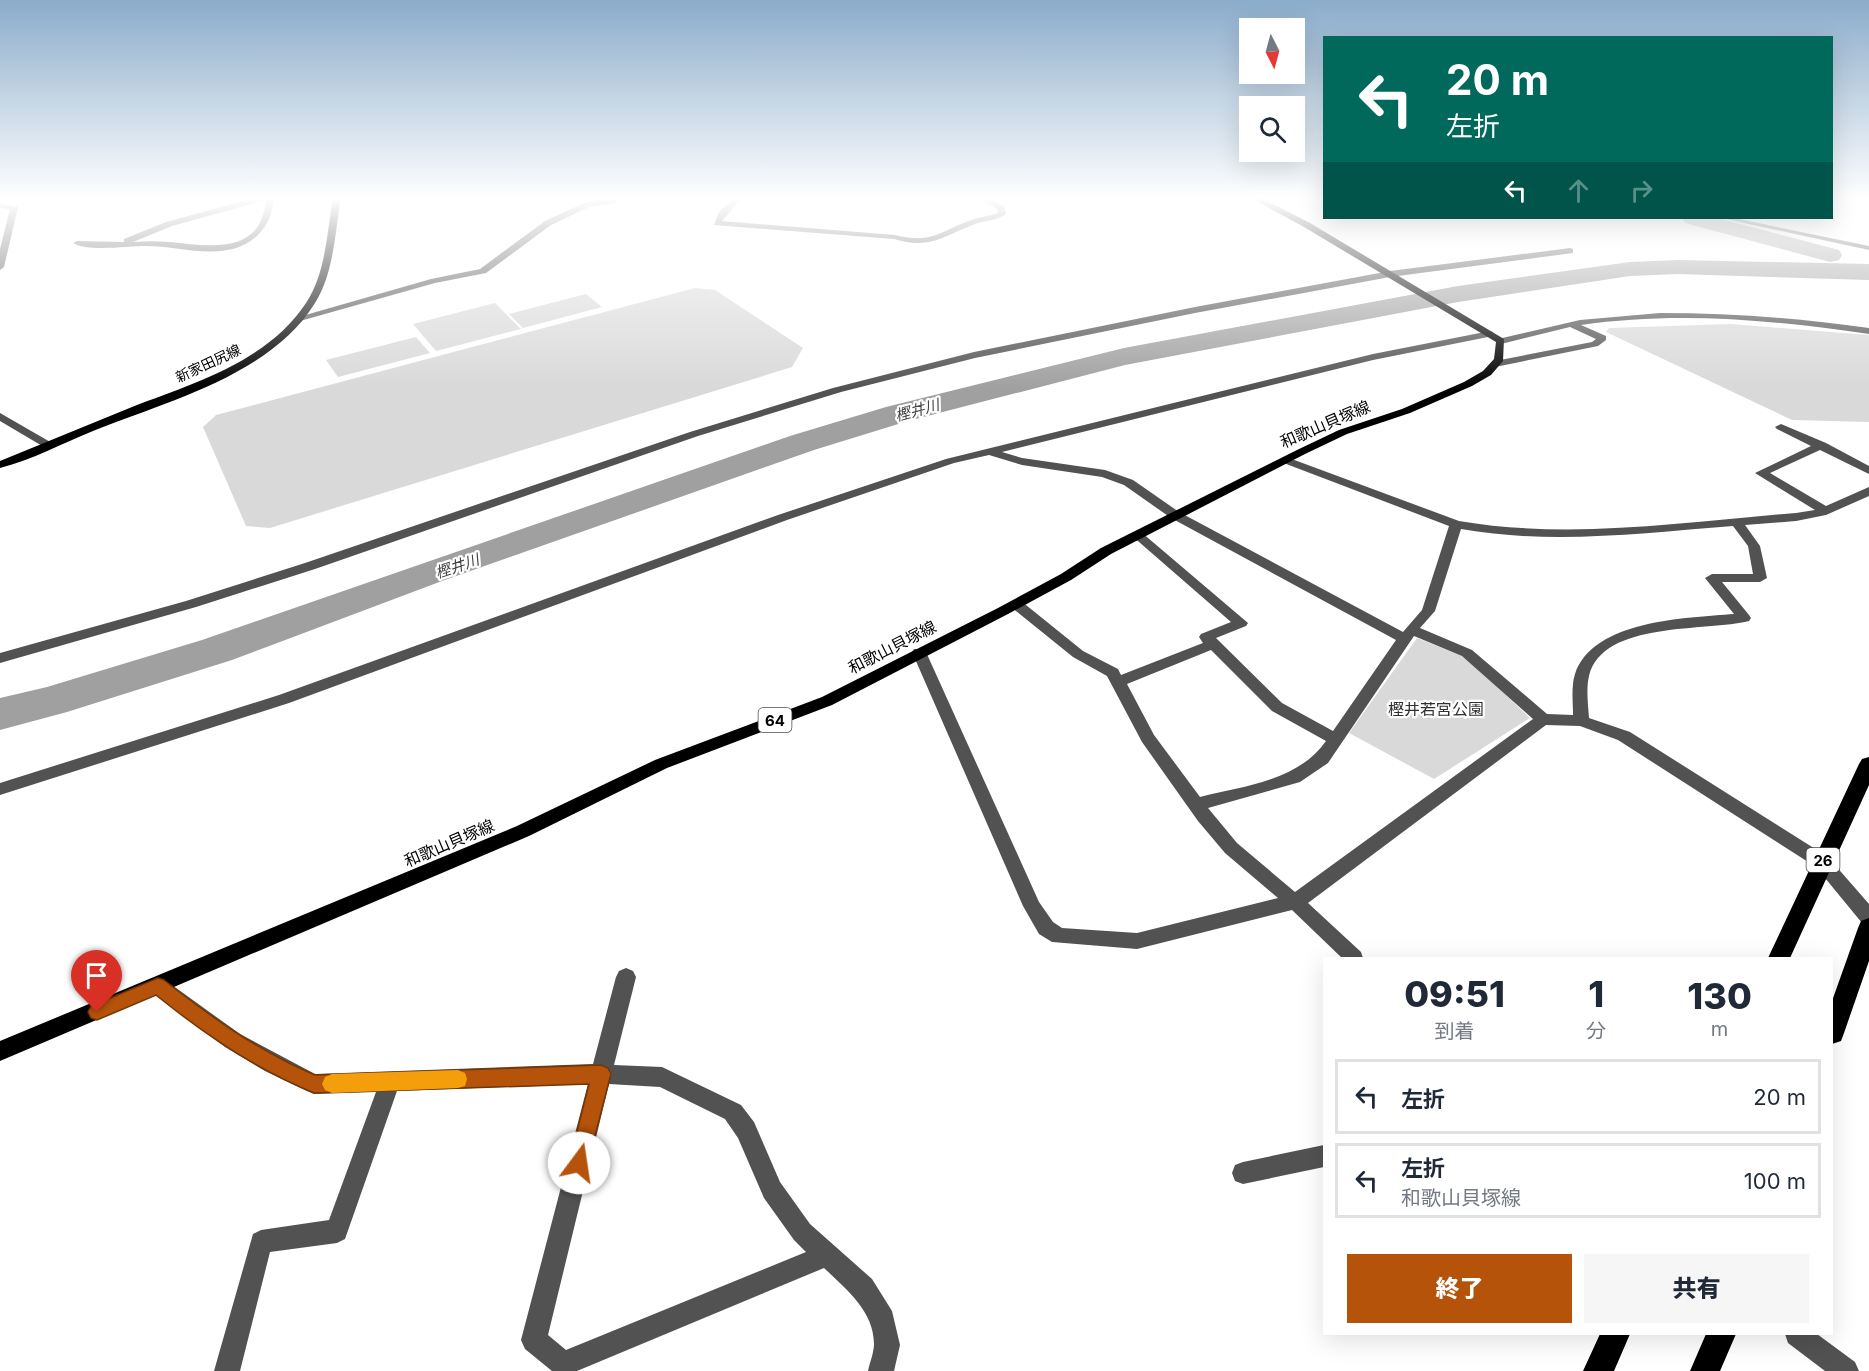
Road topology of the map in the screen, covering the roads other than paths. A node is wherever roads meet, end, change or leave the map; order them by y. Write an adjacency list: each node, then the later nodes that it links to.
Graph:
1 (326, 261): 6 (main road, 新家田尻線)
2 (497, 261): 6 (street)
3 (1368, 261): 5 (main road)
4 (1499, 261): 5 (street)
5 (1393, 276): 9 (main road); 29 (street)
6 (300, 318): 13 (main road, 新家田尻線)
7 (1572, 325): 8 (street); 9 (street); 10 (street)
8 (1869, 331)
9 (1496, 338): 10 (main road); 15 (street)
10 (1495, 364): 16 (main road, 和歌山貝塚線 / 64)
11 (0, 416): 13 (street)
12 (1781, 427): 14 (street)
13 (48, 445): 17 (main road, 新家田尻線)
14 (1822, 446): 18 (street); 20 (street)
15 (990, 451): 21 (street); 35 (street)
16 (1285, 460): 21 (main road, 和歌山貝塚線 / 64); 23 (street)
17 (0, 465)
18 (1869, 470)
19 (1869, 491): 20 (street)
20 (1826, 511): 22 (street)
21 (1175, 515): 24 (main road, 和歌山貝塚線 / 64); 26 (street)
22 (1737, 523): 23 (street); 32 (street)
23 (1456, 524): 26 (street)
24 (1137, 535): 25 (main road, 和歌山貝塚線 / 64); 27 (street)
25 (1016, 604): 28 (main road, 和歌山貝塚線 / 64); 30 (street)
26 (1408, 635): 31 (street); 33 (street)
27 (1213, 644): 30 (street); 33 (street)
28 (919, 652): 38 (street); 44 (main road, 和歌山貝塚線 / 64)
29 (0, 658)
30 (1118, 682): 36 (street)
31 (1543, 719): 32 (street); 38 (street)
32 (1581, 721): 37 (street)
33 (1335, 739): 36 (street)
34 (1869, 764): 37 (highway, 26)
35 (0, 789)
36 (1196, 806): 38 (street)
37 (1822, 862): 39 (street); 42 (highway, 26)
38 (1295, 902): 41 (street)
39 (1869, 917)
40 (1869, 928): 45 (highway)
41 (1353, 957)
42 (1779, 957)
43 (626, 977): 47 (street)
44 (158, 986): 46 (main road, 和歌山貝塚線 / 64); 48 (street)
45 (1833, 1030)
46 (0, 1051)
47 (601, 1074): 48 (street); 51 (street); 51 (street)
48 (390, 1082): 55 (street)
49 (1323, 1156): 50 (street)
50 (1243, 1173)
51 (827, 1255): 56 (street)
52 (1615, 1335): 57 (highway)
53 (1721, 1335): 58 (highway)
54 (1798, 1335): 59 (street)
55 (227, 1371)
56 (881, 1371)
57 (1599, 1371)
58 (1705, 1371)
59 (1846, 1371)

